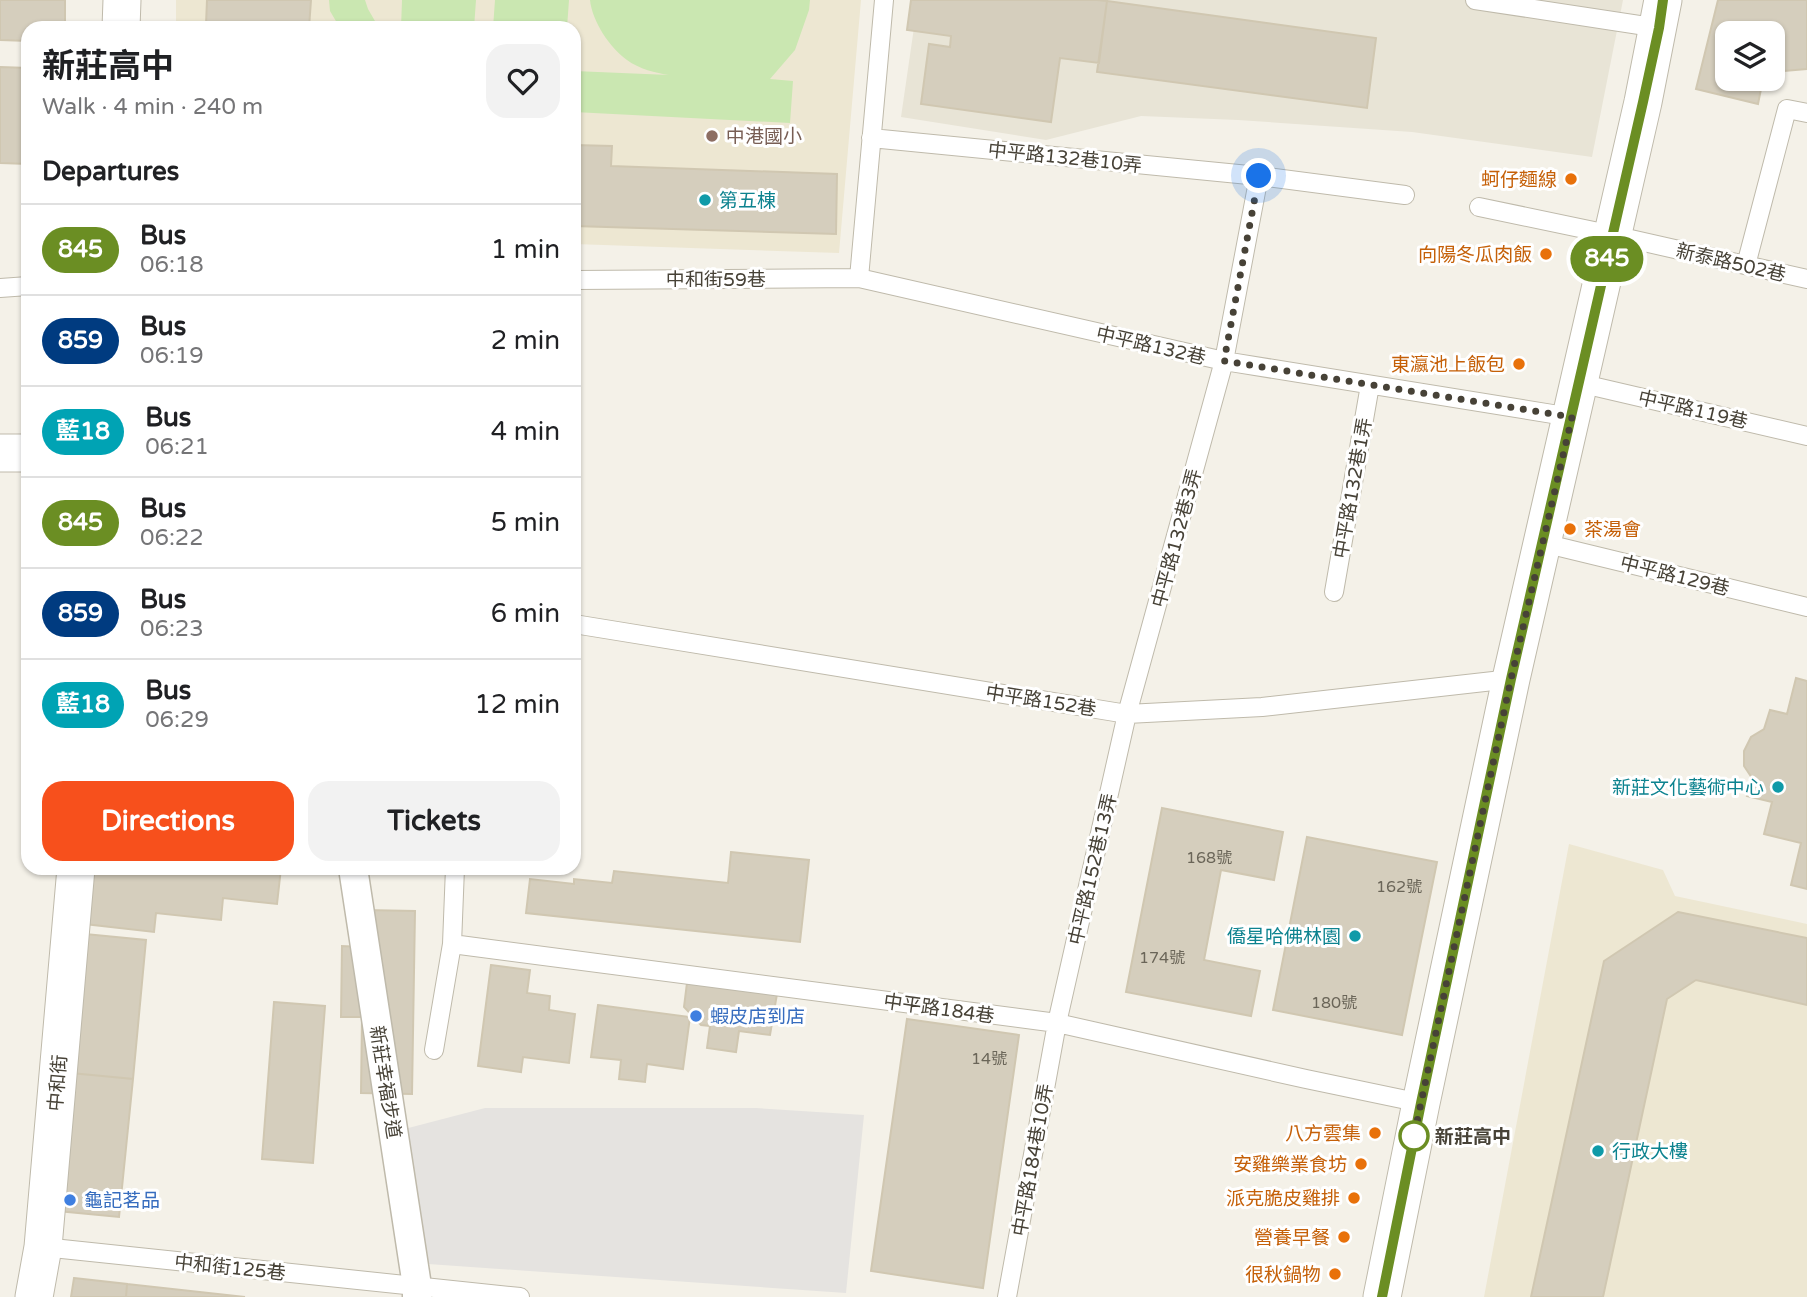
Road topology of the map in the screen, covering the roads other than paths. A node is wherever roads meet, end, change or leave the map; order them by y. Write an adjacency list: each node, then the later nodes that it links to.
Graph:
1 (122, 0): 5 (street)
2 (884, 0): 7 (lane)
3 (1475, 0): 4 (lane)
4 (1661, 14): 11 (street)
5 (121, 21)
6 (1807, 113): 12 (lane)
7 (871, 138): 8 (lane, 中平路132巷10弄); 13 (lane)
8 (1259, 176): 9 (lane, 中平路132巷10弄); 18 (lane)
9 (1405, 195)
10 (1479, 207): 11 (lane, 新泰路502巷)
11 (1613, 235): 12 (lane, 新泰路502巷); 20 (street)
12 (1746, 265): 14 (lane, 新泰路502巷)
13 (859, 278): 15 (lane, 中和街59巷); 18 (lane, 中平路132巷)
14 (1807, 279)
15 (581, 280)
16 (21, 286): 17 (lane)
17 (0, 288)
18 (1224, 361): 19 (lane, 中平路132巷); 29 (lane, 中平路132巷3弄)
19 (1370, 385): 20 (lane, 中平路132巷); 25 (lane, 中平路132巷1弄)
20 (1575, 400): 21 (lane, 中平路119巷); 24 (street)
21 (1807, 436)
22 (0, 453): 23 (street)
23 (21, 453)
24 (1543, 543): 26 (lane, 中平路129巷); 28 (street)
25 (1334, 592)
26 (1807, 607)
27 (581, 625): 29 (lane, 中平路152巷)
28 (1511, 679): 29 (lane, 中平路152巷); 36 (street)
29 (1127, 714): 34 (lane, 中平路152巷13弄)
30 (75, 875): 37 (street, 中和街)
31 (354, 875): 38 (street, 新莊幸福步道)
32 (455, 875): 33 (lane)
33 (452, 944): 34 (lane, 中平路184巷); 35 (lane)
34 (1057, 1023): 36 (lane, 中平路184巷); 41 (lane, 中平路184巷10弄)
35 (434, 1050)
36 (1421, 1103): 42 (street)
37 (43, 1247): 38 (lane, 中和街125巷); 39 (street, 中和街)
38 (417, 1292): 40 (lane, 中和街125巷)
39 (34, 1297)
40 (520, 1297)
41 (1007, 1297)
42 (1382, 1297)

